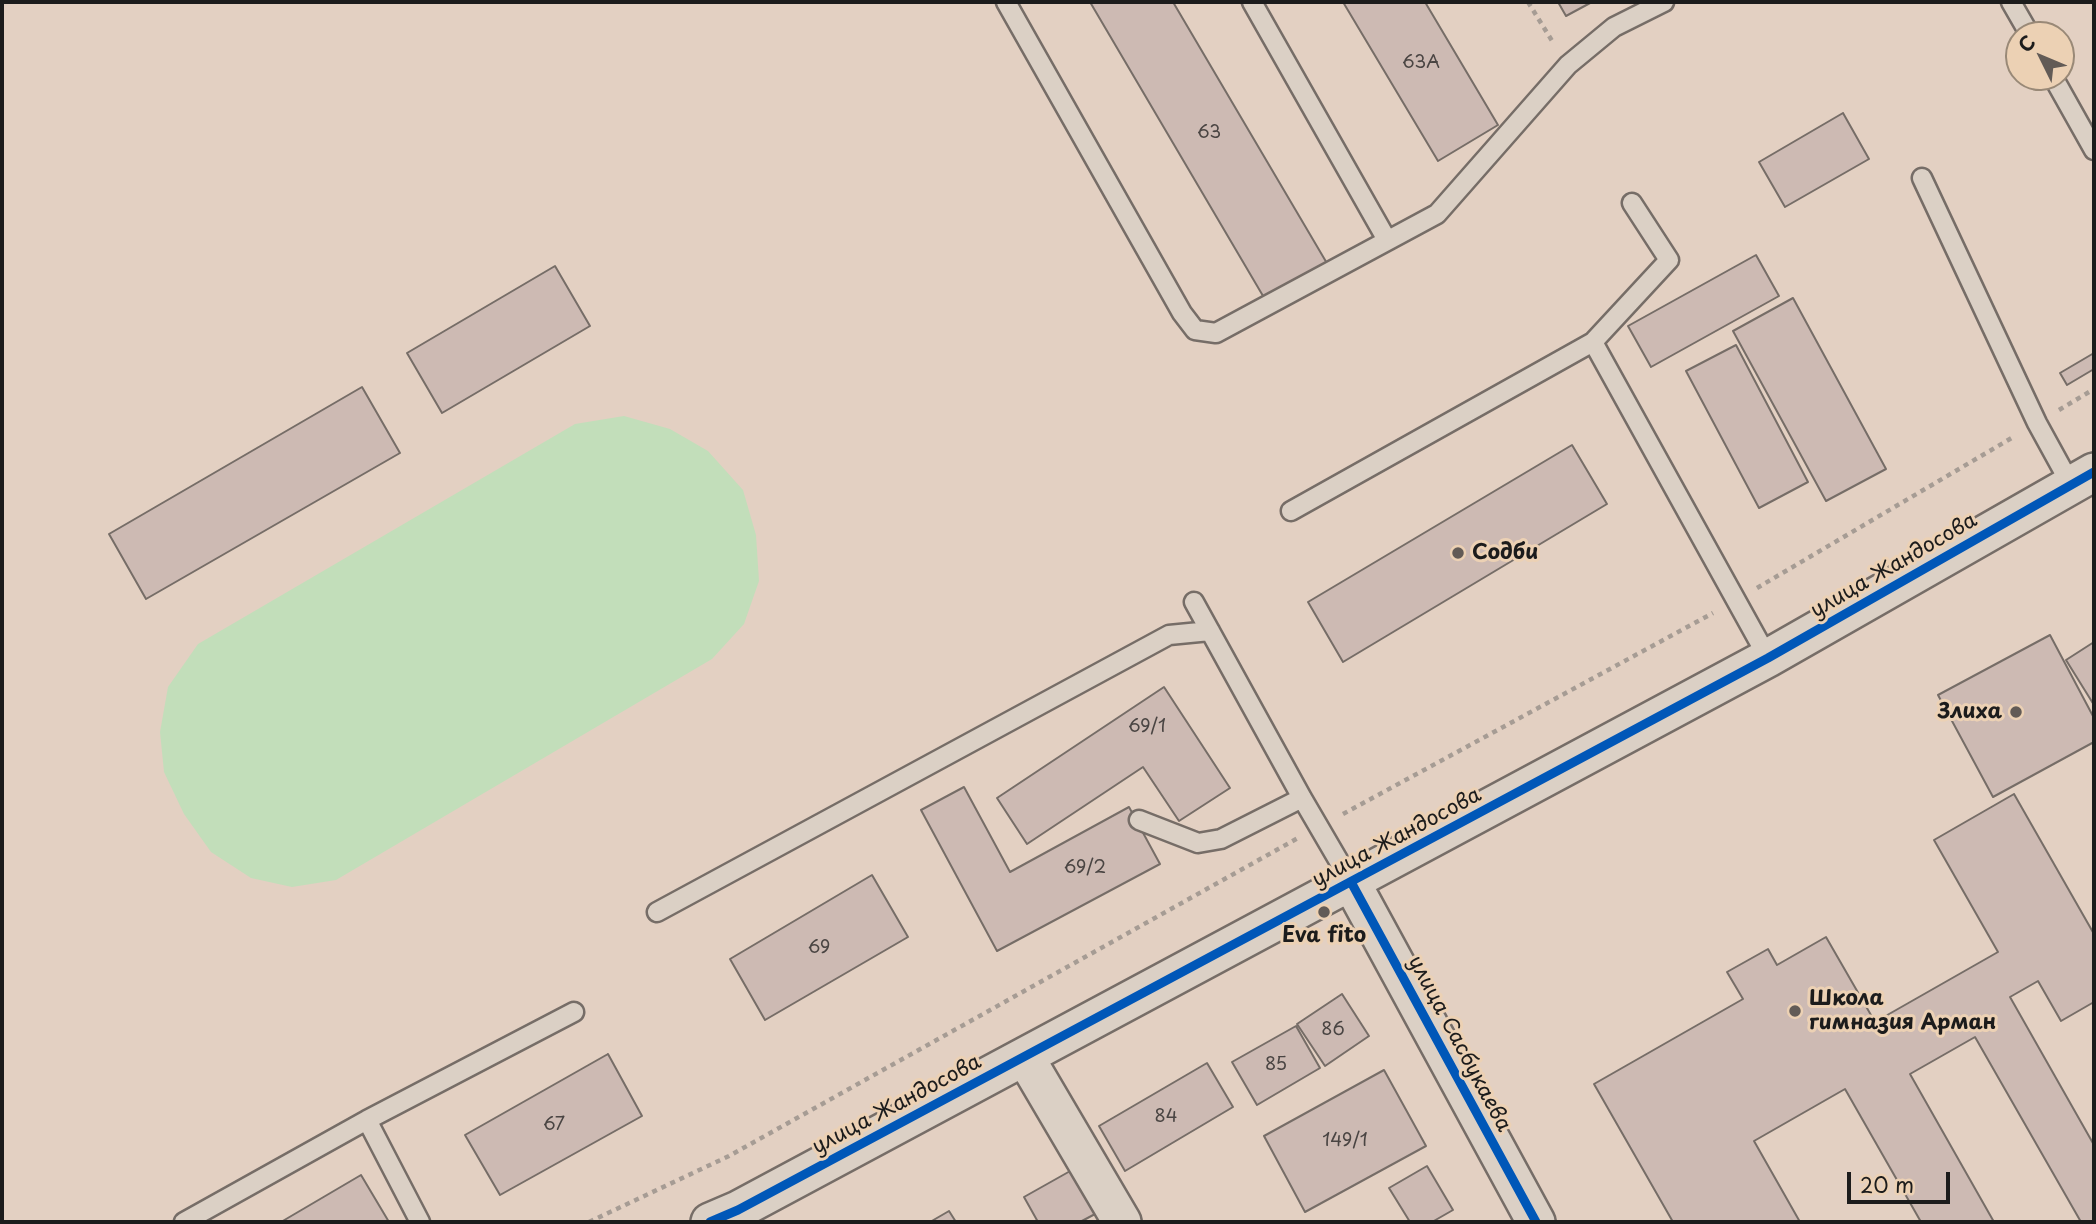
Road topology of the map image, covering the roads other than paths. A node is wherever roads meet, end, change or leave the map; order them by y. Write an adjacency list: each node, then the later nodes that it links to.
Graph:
1 (1006, 2): 10 (lane)
2 (1252, 2): 10 (lane)
3 (1664, 2): 10 (lane)
4 (2011, 2): 5 (lane)
5 (2021, 21)
6 (2062, 91): 7 (lane)
7 (2092, 140)
8 (1922, 178): 12 (lane)
9 (1632, 203): 11 (lane)
10 (1387, 240)
11 (1593, 342): 13 (lane); 16 (lane)
12 (2083, 479): 16 (street, улица Жандосова)
13 (1291, 512)
14 (1194, 603): 15 (lane)
15 (1210, 631): 17 (lane); 20 (lane)
16 (1768, 658): 19 (street, улица Жандосова)
17 (1302, 798): 18 (lane); 19 (lane)
18 (1139, 820)
19 (1352, 882): 22 (street, улица Жандосова); 28 (street, улица Сасбукаева)
20 (657, 912)
21 (574, 1012): 23 (lane)
22 (1025, 1057): 24 (street, улица Жандосова); 27 (street)
23 (367, 1120): 25 (lane); 26 (lane)
24 (733, 1218)
25 (184, 1222)
26 (420, 1222)
27 (1122, 1222)
28 (1536, 1222)

